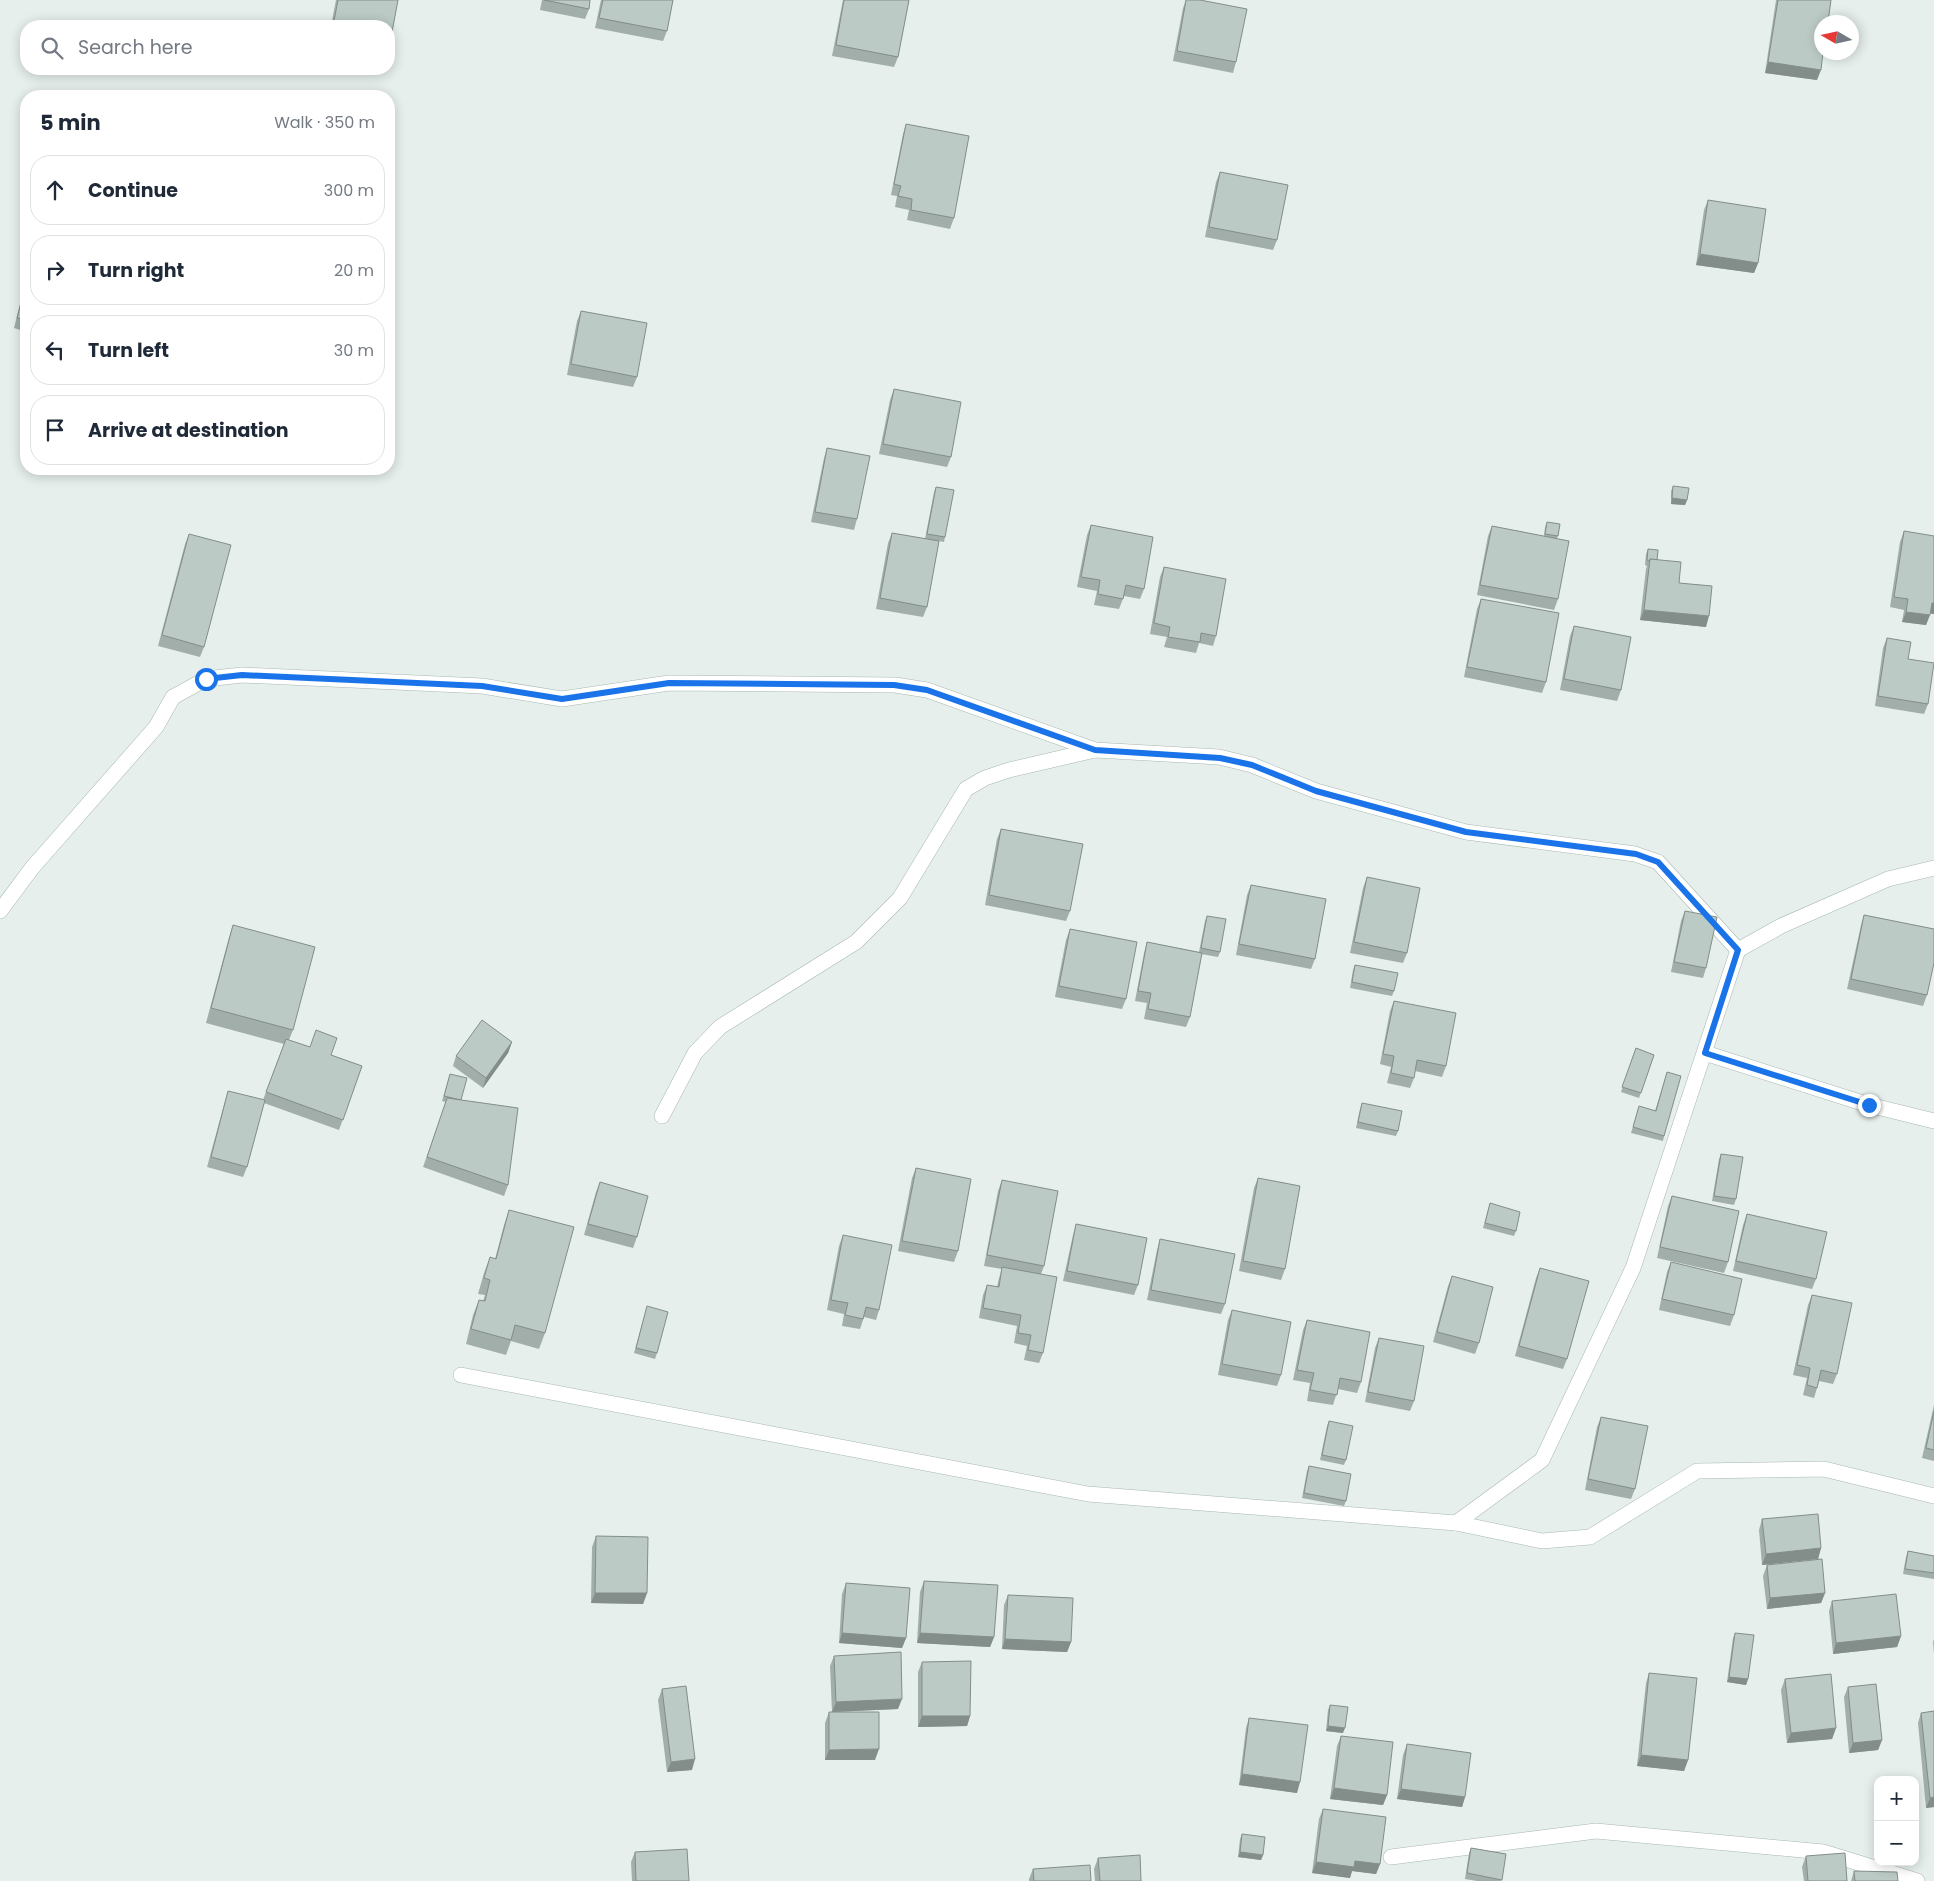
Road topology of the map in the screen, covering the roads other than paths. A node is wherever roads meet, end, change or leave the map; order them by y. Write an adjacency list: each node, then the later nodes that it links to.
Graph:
1 (1095, 750): 3 (street); 4 (street); 6 (street)
2 (1934, 868): 4 (street)
3 (0, 911)
4 (1738, 950): 5 (street)
5 (1705, 1053): 7 (street); 10 (street)
6 (662, 1116)
7 (1934, 1121)
8 (461, 1375): 10 (street)
9 (1934, 1496): 10 (street)
10 (1456, 1523)
11 (1391, 1857): 12 (street)
12 (1917, 1881)

